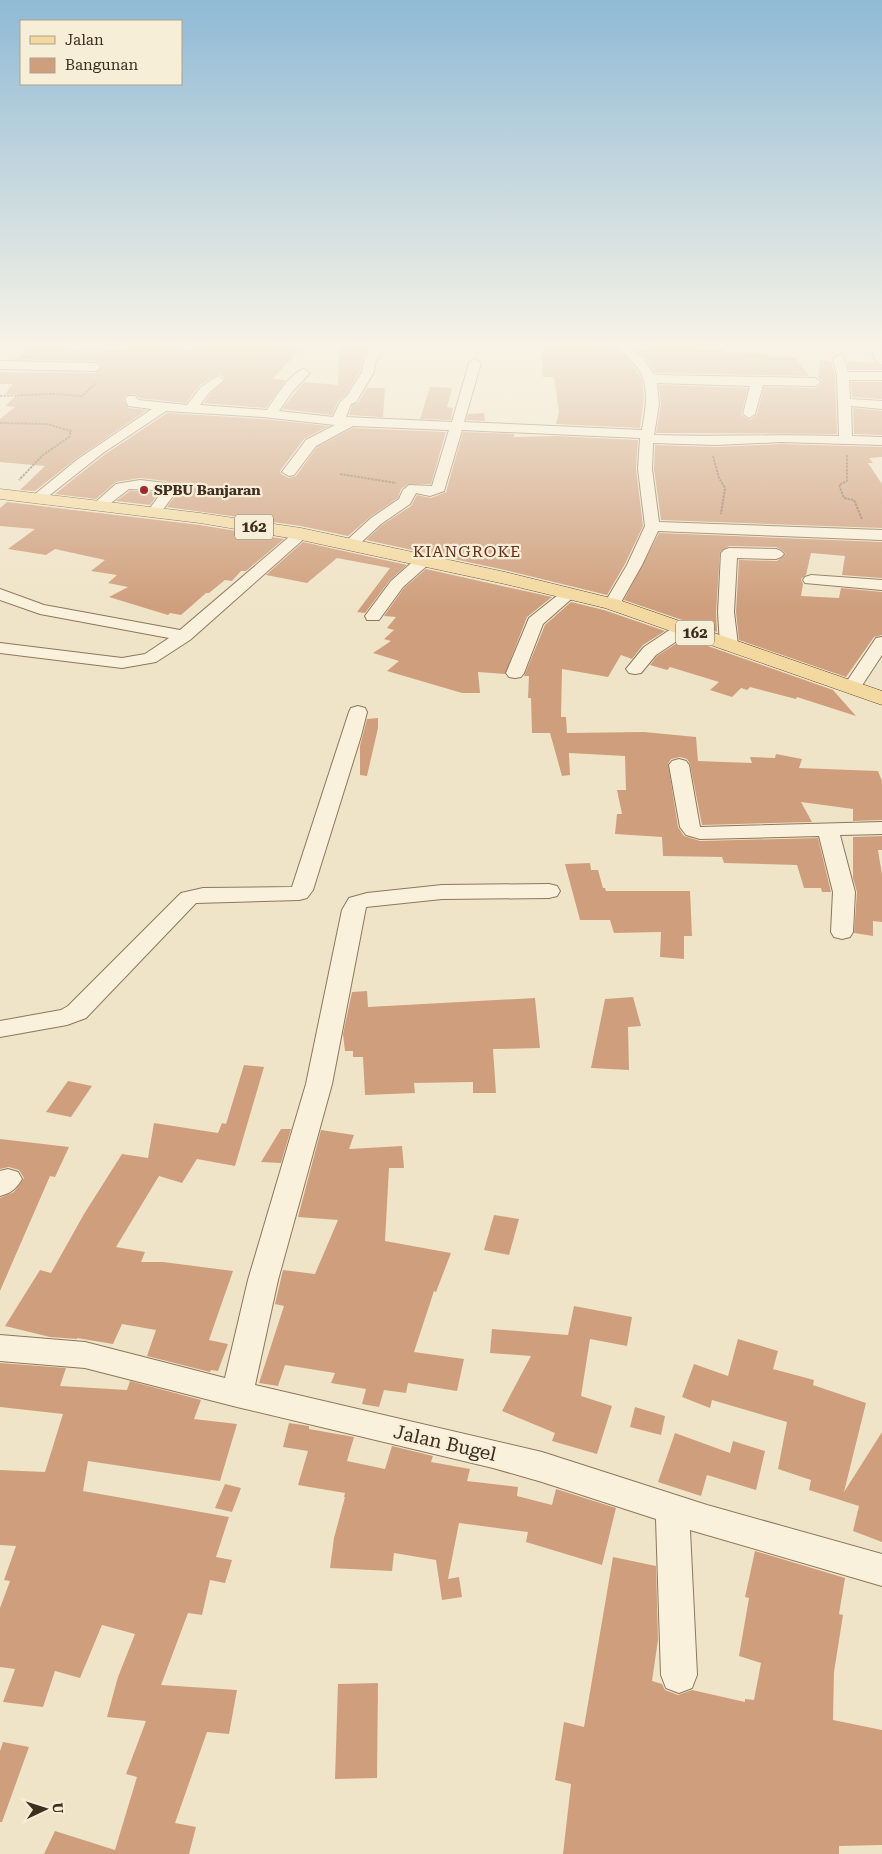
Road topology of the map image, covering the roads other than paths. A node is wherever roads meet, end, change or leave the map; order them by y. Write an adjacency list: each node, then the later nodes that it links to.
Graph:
1 (123, 434): 12 (street)
2 (325, 434): 10 (street)
3 (455, 434): 18 (street)
4 (591, 434): 7 (street)
5 (647, 434): 7 (street)
6 (846, 434): 8 (street)
7 (646, 437): 8 (street); 15 (street)
8 (846, 440): 9 (street)
9 (882, 441)
10 (289, 472)
11 (2, 494): 12 (main road, 162)
12 (36, 499): 13 (main road, 162)
13 (98, 506): 14 (main road, 162); 14 (street)
14 (154, 512): 16 (main road, 162)
15 (652, 527): 17 (street); 25 (street)
16 (301, 534): 18 (main road, 162); 28 (street)
17 (882, 535)
18 (350, 545): 20 (main road, 162)
19 (776, 554): 30 (street)
20 (423, 561): 24 (main road, 162); 26 (street)
21 (811, 580): 22 (street)
22 (882, 585)
23 (0, 594): 28 (street)
24 (569, 594): 25 (main road, 162); 34 (street)
25 (612, 604): 27 (main road, 162)
26 (373, 616)
27 (683, 629): 30 (main road, 162); 33 (street)
28 (184, 636): 31 (street)
29 (882, 642): 35 (street)
30 (729, 646): 35 (main road, 162)
31 (8, 649): 32 (street)
32 (0, 666)
33 (636, 669)
34 (515, 673)
35 (852, 688): 36 (main road, 162)
36 (882, 698)
37 (358, 712): 43 (street)
38 (679, 765): 40 (street)
39 (882, 828): 40 (street)
40 (828, 830): 42 (street)
41 (549, 890): 45 (street)
42 (842, 932)
43 (0, 1029)
44 (0, 1348): 45 (street, Jalan Bugel)
45 (237, 1394): 46 (street, Jalan Bugel)
46 (672, 1510): 47 (street, Jalan Bugel); 48 (street)
47 (882, 1570)
48 (679, 1675)

